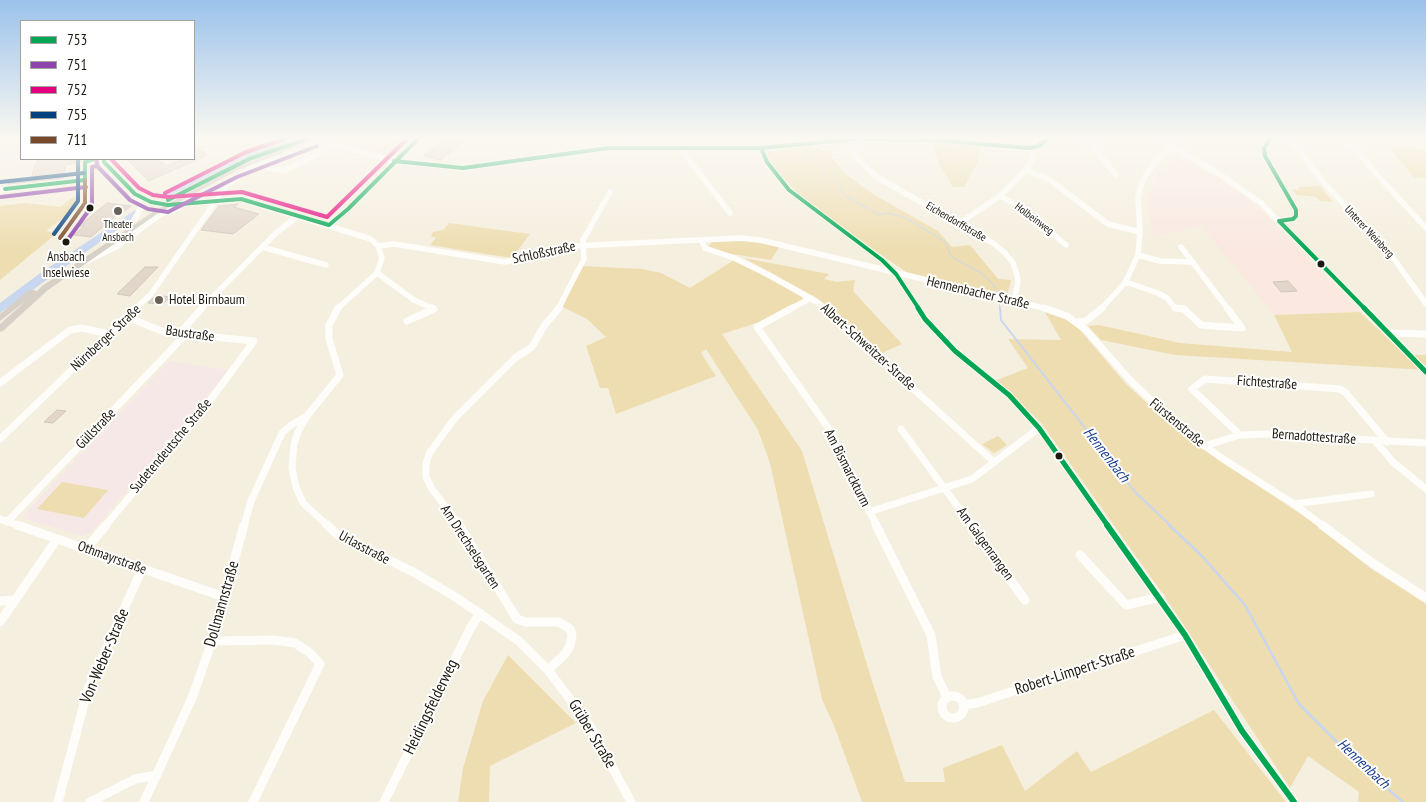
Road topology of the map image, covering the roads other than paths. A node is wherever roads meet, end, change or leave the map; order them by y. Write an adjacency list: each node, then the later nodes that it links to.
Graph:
1 (85, 176): 17 (street)
2 (118, 176): 21 (street)
3 (212, 176): 26 (main road)
4 (221, 176): 18 (main road)
5 (240, 176): 23 (street, Nürnberger Straße)
6 (379, 176): 32 (street)
7 (702, 176): 27 (street)
8 (778, 176): 43 (street)
9 (877, 176): 31 (street, Eichendorffstraße)
10 (1020, 176): 22 (street)
11 (1041, 176): 34 (street)
12 (1144, 176): 34 (street)
13 (1221, 176): 30 (street)
14 (1277, 176): 30 (street)
15 (1319, 176): 54 (street, Unterer Weinberg)
16 (1378, 176): 33 (street)
17 (85, 180): 19 (street); 35 (street)
18 (196, 189): 24 (street); 26 (main road)
19 (0, 190)
20 (610, 192): 38 (street)
21 (135, 194): 26 (street); 29 (street)
22 (1000, 196): 31 (street); 37 (street, Holbeinweg)
23 (215, 200): 24 (street, Schloßstraße); 28 (street, Schloßstraße); 56 (street, Nürnberger Straße)
24 (208, 201): 25 (street, Schloßstraße)
25 (195, 202): 26 (street, Schloßstraße); 46 (street)
26 (164, 205): 29 (main road); 46 (main road)
27 (730, 213)
28 (298, 216): 32 (street, Schloßstraße); 40 (street, Güllstraße)
29 (134, 220): 55 (main road)
30 (1279, 221): 61 (street)
31 (958, 224): 53 (street, Eichendorffstraße)
32 (329, 225): 39 (street, Schloßstraße)
33 (1426, 228)
34 (1140, 232): 42 (street)
35 (60, 238)
36 (702, 241): 38 (street, Schloßstraße); 47 (street, Schloßstraße); 51 (street, Albert-Schweitzer-Straße)
37 (1066, 244)
38 (583, 245): 39 (street, Schloßstraße); 98 (street, Am Drechselsgarten)
39 (378, 246): 48 (street)
40 (262, 247): 45 (street); 63 (street, Güllstraße)
41 (1181, 247): 44 (street)
42 (1138, 255): 44 (street); 50 (street)
43 (882, 260): 47 (street); 49 (street)
44 (1193, 262): 50 (street)
45 (326, 265)
46 (76, 266): 60 (main road)
47 (870, 268): 49 (street, Schloßstraße)
48 (377, 273): 52 (street); 68 (street, Urlasstraße)
49 (896, 274): 53 (street, Hennenbacher Straße); 69 (street)
50 (1126, 282): 59 (street)
51 (811, 298): 77 (street, Albert-Schweitzer-Straße); 82 (street, Am Bismarckturm)
52 (414, 300): 57 (street); 57 (street)
53 (1014, 301): 59 (street, Hennenbacher Straße)
54 (1426, 304)
55 (0, 318)
56 (128, 318): 62 (street, Nürnberger Straße); 63 (street, Baustraße)
57 (414, 318): 58 (street)
58 (407, 321)
59 (1077, 322): 76 (street, Fürstenstraße)
60 (0, 329)
61 (1389, 333): 64 (street); 66 (street)
62 (109, 334): 67 (street); 72 (street, Nürnberger Straße)
63 (182, 334): 65 (street, Baustraße); 83 (street, Güllstraße)
64 (1426, 334)
65 (254, 341): 85 (street, Sudetendeutsche Straße)
66 (1426, 372)
67 (0, 383)
68 (307, 416): 88 (street, Dollmannstraße); 94 (street, Urlasstraße)
69 (1039, 428): 77 (street); 89 (street)
70 (901, 429): 79 (street, Am Galgenrangen)
71 (1240, 435): 73 (street, Bernadottestraße); 74 (street, Fichtestraße); 76 (street, Bernadottestraße)
72 (0, 439)
73 (1375, 442): 74 (street, Bernadottestraße); 78 (street)
74 (1387, 442): 75 (street, Bernadottestraße)
75 (1426, 442)
76 (1204, 446): 81 (street, Fürstenstraße)
77 (994, 462): 79 (street)
78 (1426, 489)
79 (944, 490): 82 (street); 92 (street, Am Galgenrangen)
80 (1370, 494): 81 (street)
81 (1294, 504): 90 (street, Fürstenstraße)
82 (869, 512): 99 (street, Am Bismarckturm)
83 (4, 520): 84 (street, Othmayrstraße)
84 (57, 538): 85 (street, Othmayrstraße); 91 (street)
85 (86, 549): 87 (street, Othmayrstraße)
86 (1080, 554): 89 (street)
87 (142, 569): 88 (street, Othmayrstraße); 102 (street, Von-Weber-Straße)
88 (224, 597): 97 (street, Dollmannstraße)
89 (1160, 597): 96 (street)
90 (1426, 598)
91 (14, 600): 93 (street); 95 (street)
92 (1025, 600)
93 (0, 601)
94 (480, 613): 98 (street, Urlasstraße); 106 (street, Heidingsfelderweg)
95 (0, 622)
96 (1185, 635): 100 (street, Robert-Limpert-Straße); 108 (street)
97 (212, 641): 101 (street, Dollmannstraße); 105 (street)
98 (548, 670): 107 (street, Grüber Straße)
99 (947, 697): 100 (street); 100 (street)
100 (963, 704)
101 (157, 775): 103 (street); 104 (street, Dollmannstraße)
102 (58, 802)
103 (90, 802)
104 (144, 802)
105 (253, 802)
106 (384, 802)
107 (631, 802)
108 (1294, 802)

